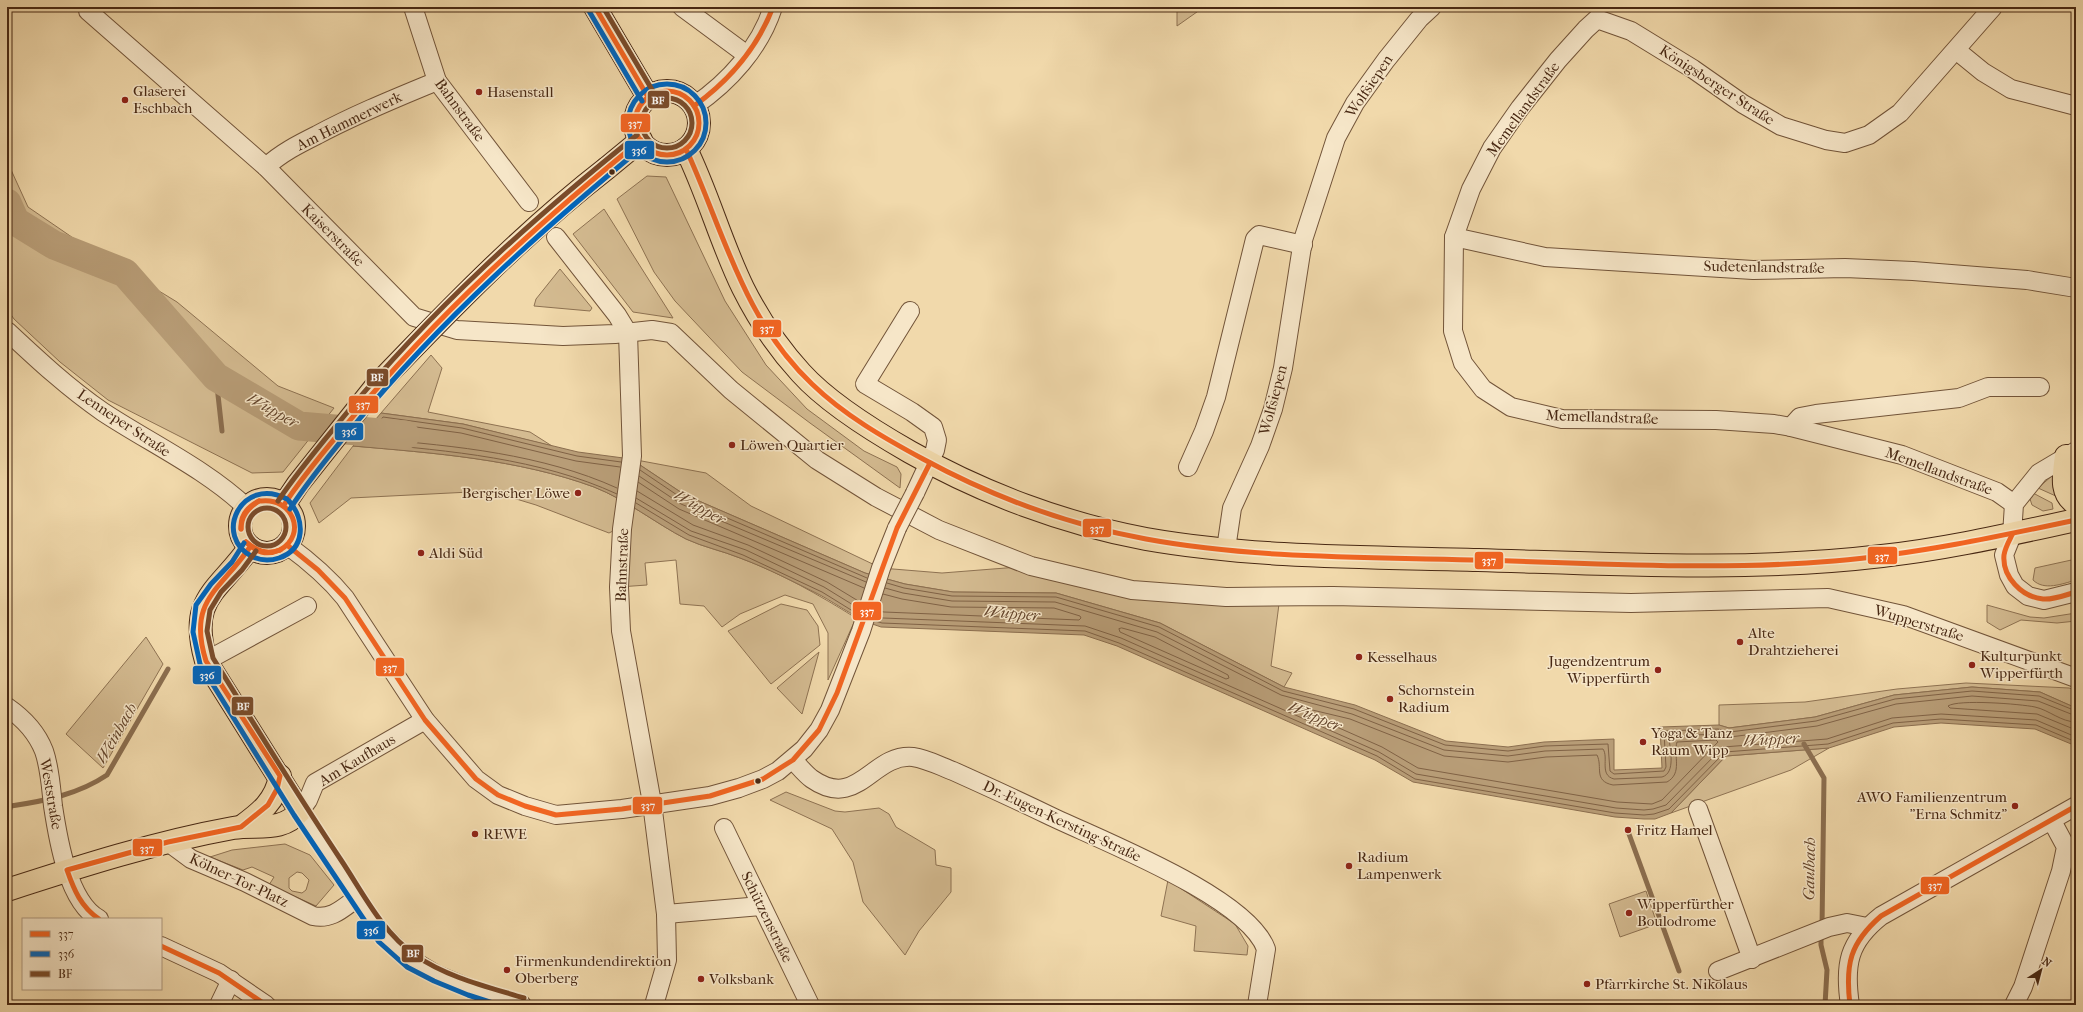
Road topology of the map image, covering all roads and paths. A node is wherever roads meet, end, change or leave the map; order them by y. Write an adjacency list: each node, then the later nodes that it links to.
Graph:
1 (413, 7): 11 (street, Bahnstraße)
2 (595, 7): 12 (main road)
3 (682, 7): 10 (street)
4 (773, 7): 10 (street)
5 (1432, 7): 21 (street, Wolfsiepen)
6 (1993, 7): 9 (street, Königsberger Straße)
7 (88, 11): 17 (street, Kaiserstraße)
8 (1597, 19): 9 (street, Königsberger Straße); 20 (street, Memellandstraße)
9 (1956, 50): 14 (street)
10 (747, 55): 13 (street)
11 (437, 81): 17 (street, Am Hammerwerk); 18 (street, Bahnstraße)
12 (648, 97): 13 (main road); 15 (main road)
13 (694, 106): 16 (main road)
14 (2076, 106)
15 (641, 140): 16 (main road); 33 (main road, bridge)
16 (686, 149): 29 (main road)
17 (266, 167): 25 (street, Kaiserstraße)
18 (529, 202)
19 (556, 237): 25 (street, Bahnstraße)
20 (1454, 237): 22 (street, Sudetenlandstraße); 27 (street, Memellandstraße)
21 (1303, 245): 30 (street); 39 (street, Wolfsiepen)
22 (2076, 288)
23 (910, 311): 29 (street)
24 (7, 331): 34 (street, Lenneper Straße)
25 (628, 333): 43 (street, Wupperstraße); 48 (street, Bahnstraße)
26 (2040, 387): 27 (street)
27 (1791, 427): 31 (street, Memellandstraße)
28 (2071, 453): 31 (street); 32 (main road)
29 (930, 463): 39 (main road); 46 (street, bridge)
30 (1188, 467)
31 (2014, 504): 36 (street)
32 (2076, 504)
33 (284, 505): 34 (main road); 37 (main road)
34 (247, 508): 38 (main road)
35 (2076, 520): 36 (main road)
36 (2012, 535): 39 (main road); 40 (street)
37 (287, 545): 38 (main road); 45 (street)
38 (250, 548): 42 (main road)
39 (1226, 549)
40 (2076, 592)
41 (306, 606): 42 (street)
42 (206, 661): 47 (main road)
43 (2076, 678)
44 (7, 708): 56 (street, Weststraße)
45 (425, 720): 48 (street); 51 (street, Am Kaufhaus)
46 (793, 760): 48 (street); 72 (street, Dr.-Eugen-Kersting-Straße)
47 (280, 776): 51 (main road); 53 (main road, Kölner-Tor-Platz)
48 (652, 803): 60 (street, Bahnstraße)
49 (2076, 806): 52 (street)
50 (1698, 809): 64 (street)
51 (300, 811): 53 (main road, Kölner-Tor-Platz); 58 (street)
52 (2052, 821): 62 (street); 74 (street)
53 (241, 827): 55 (main road, Kölner-Tor-Platz)
54 (724, 828): 59 (street, Schützenstraße)
55 (168, 842): 56 (main road); 58 (street, Kölner-Tor-Platz)
56 (68, 870): 57 (main road); 61 (street, Weststraße)
57 (7, 890)
58 (357, 898): 69 (street)
59 (761, 906): 60 (street); 71 (street, Schützenstraße)
60 (666, 914): 70 (street, Bahnstraße)
61 (98, 918)
62 (1867, 927): 64 (street); 73 (street)
63 (162, 946): 66 (street)
64 (1752, 958): 65 (street)
65 (1718, 971)
66 (231, 980): 67 (street); 68 (street)
67 (219, 1005)
68 (266, 1005)
69 (522, 1005)
70 (654, 1005)
71 (810, 1005)
72 (1257, 1005)
73 (1850, 1005)
74 (2014, 1005)

